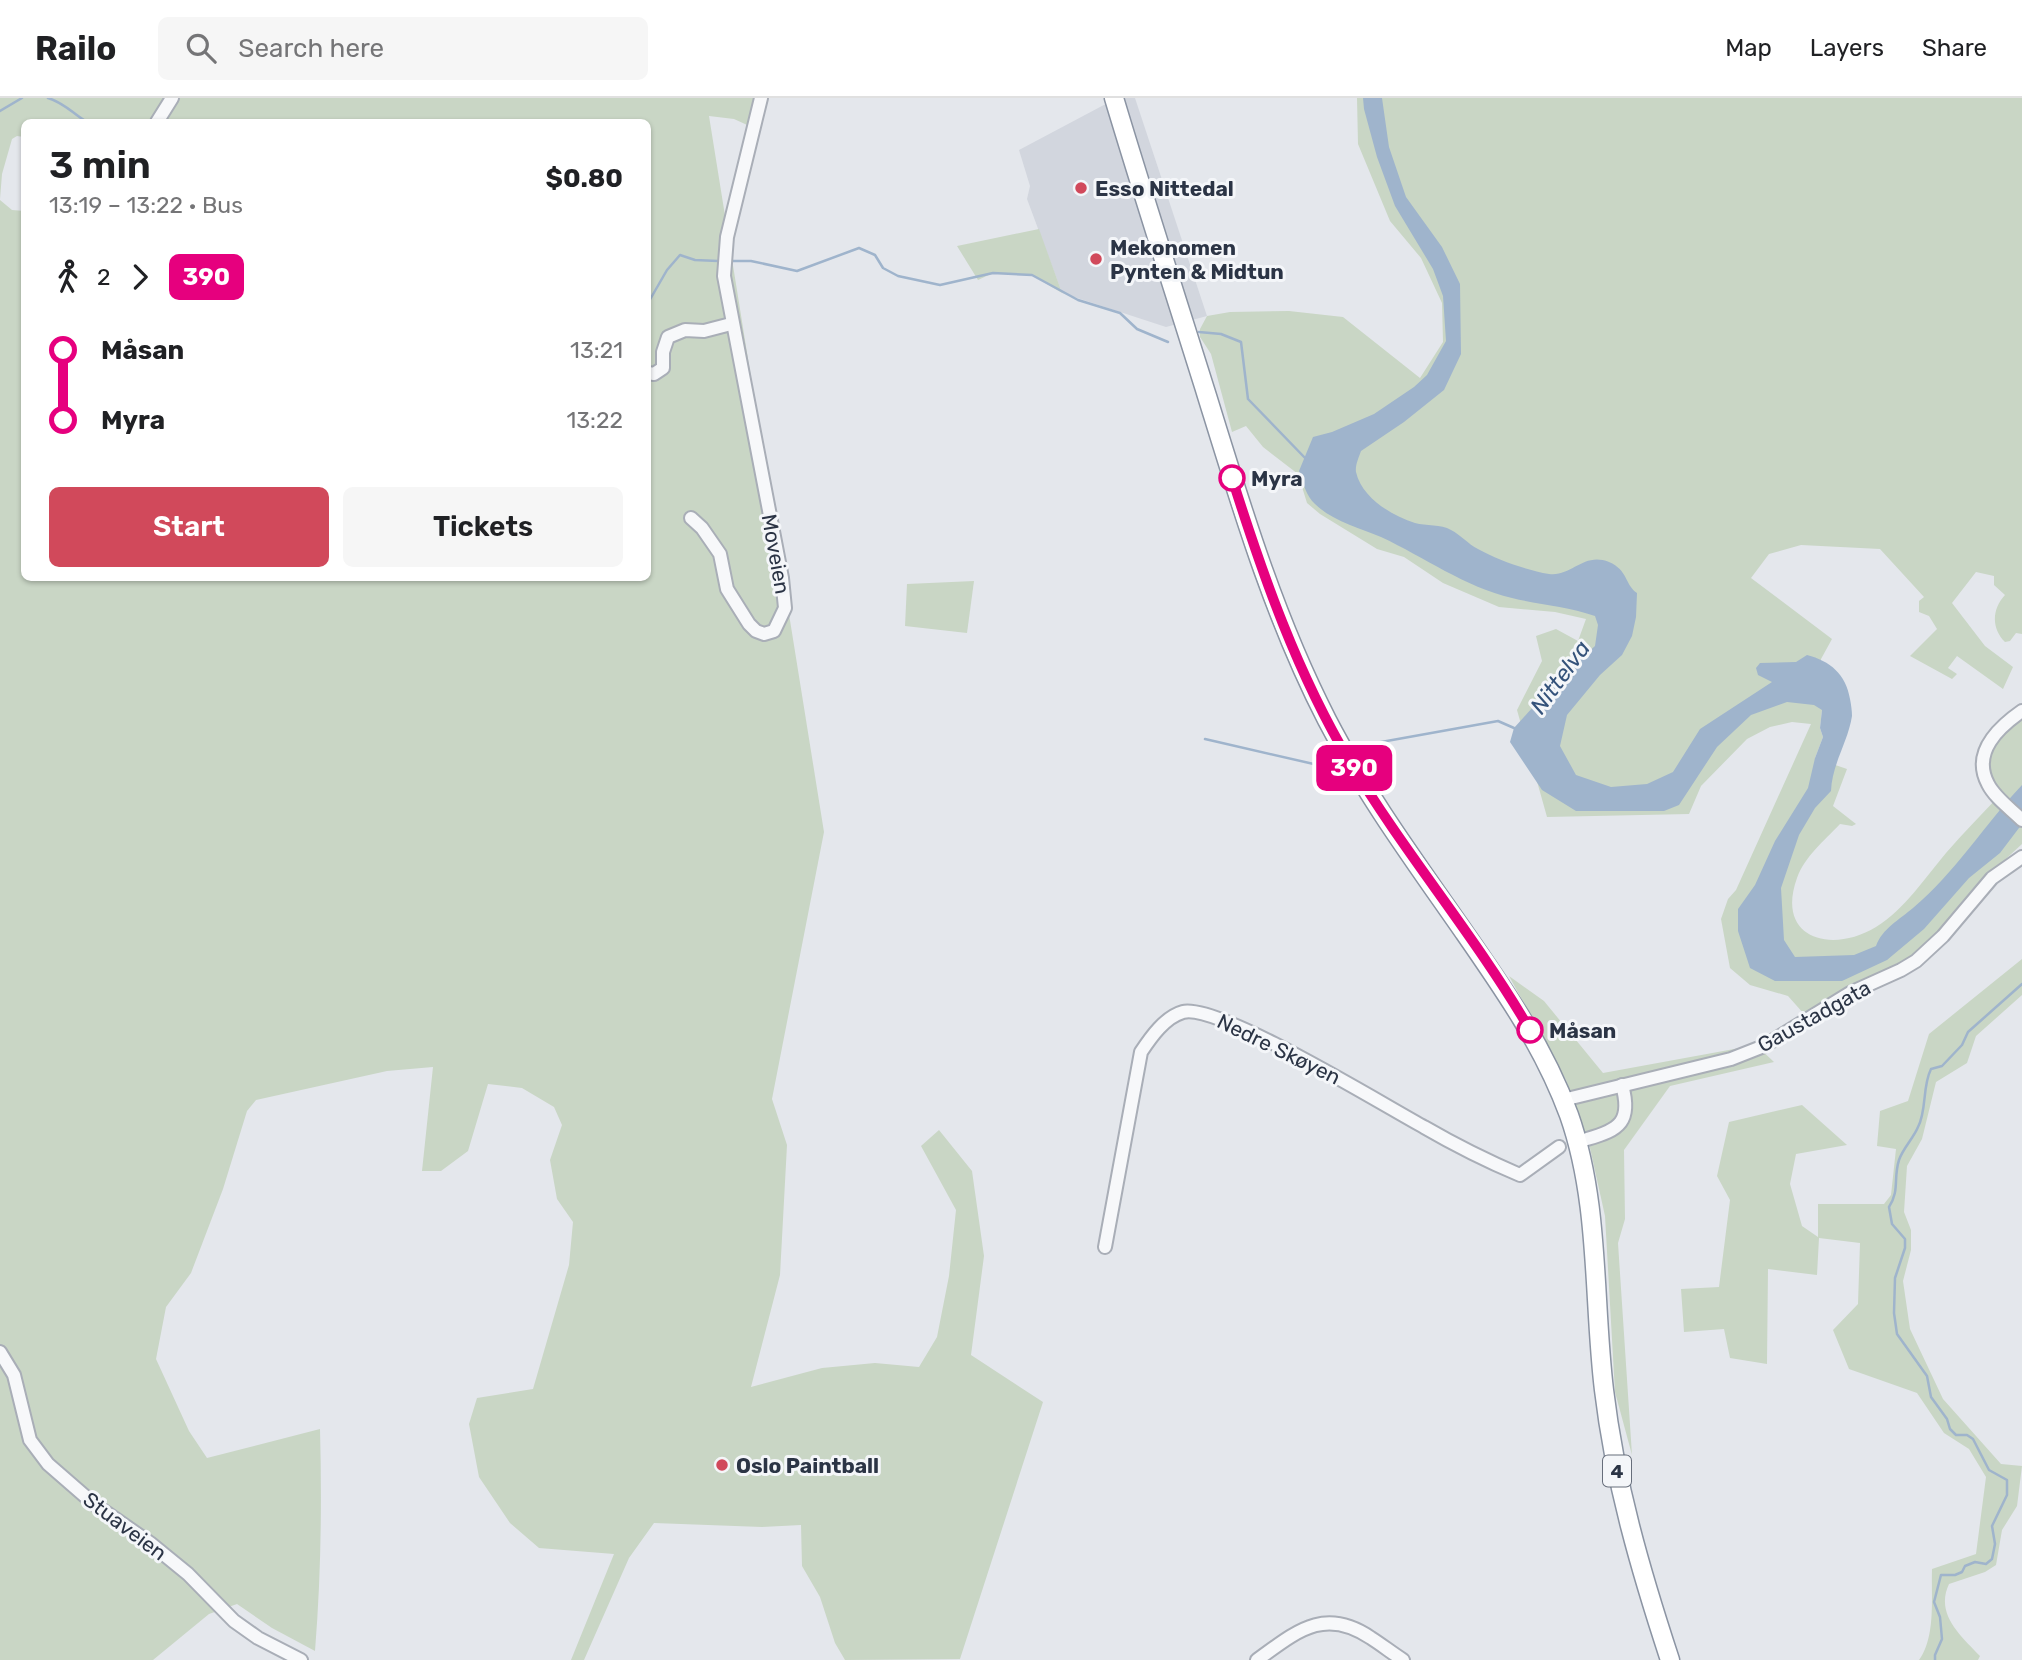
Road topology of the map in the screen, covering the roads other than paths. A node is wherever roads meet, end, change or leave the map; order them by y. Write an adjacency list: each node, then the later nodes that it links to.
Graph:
1 (172, 98): 4 (street)
2 (761, 98): 5 (street, Moveien)
3 (1114, 98): 12 (highway, 4)
4 (159, 119)
5 (731, 324): 6 (street); 7 (street, Moveien)
6 (651, 374)
7 (691, 518)
8 (2022, 711): 9 (street)
9 (2022, 820)
10 (2022, 856): 11 (street, Gaustadgata)
11 (1622, 1085): 12 (street, Gaustadgata); 13 (street)
12 (1563, 1100): 20 (highway, 4)
13 (1587, 1139)
14 (1559, 1147): 15 (street, Nedre Skøyen)
15 (1105, 1247)
16 (0, 1352): 17 (street, Stuaveien)
17 (302, 1660)
18 (1256, 1660): 19 (street)
19 (1403, 1660)
20 (1670, 1660)

